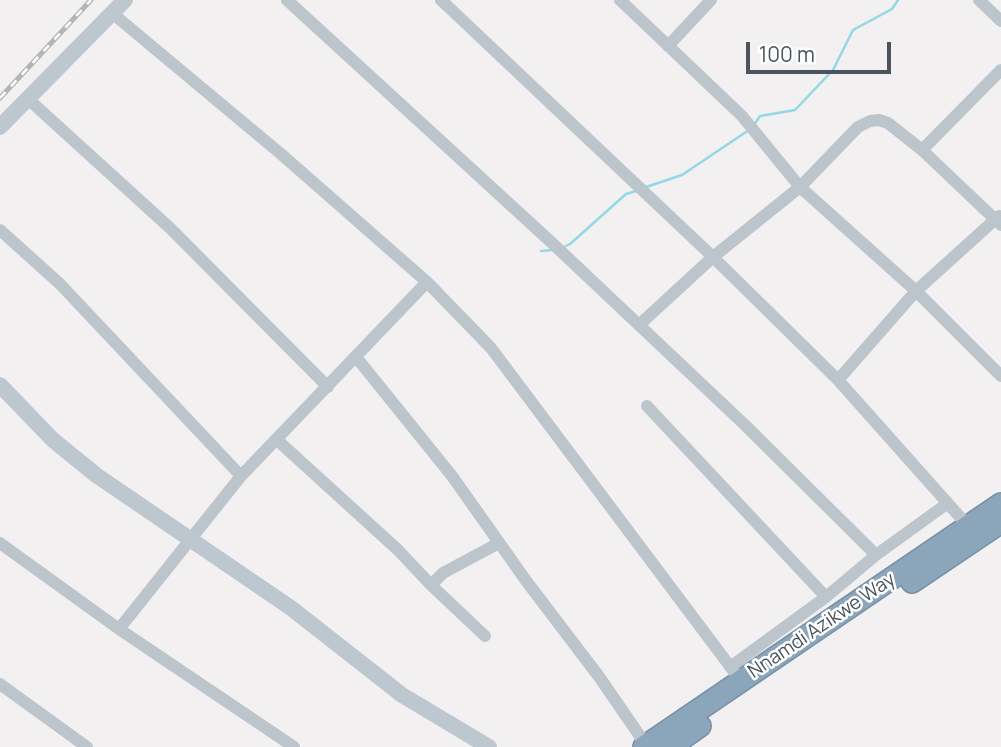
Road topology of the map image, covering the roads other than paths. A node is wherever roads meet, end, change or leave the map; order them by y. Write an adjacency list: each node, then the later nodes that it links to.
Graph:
1 (125, 0): 7 (main road)
2 (287, 0): 20 (street)
3 (441, 0): 17 (street)
4 (620, 0): 9 (street)
5 (710, 0): 9 (street)
6 (979, 0): 8 (street)
7 (112, 13): 11 (main road); 18 (street)
8 (1001, 21)
9 (668, 46): 14 (street)
10 (1001, 70): 13 (street)
11 (27, 98): 12 (main road); 25 (street)
12 (0, 127)
13 (922, 150): 14 (street); 15 (street)
14 (800, 187): 17 (street); 19 (street)
15 (999, 220): 19 (street)
16 (0, 230): 28 (street)
17 (713, 257): 20 (street); 23 (street)
18 (427, 282): 21 (street); 41 (street)
19 (916, 291): 22 (street); 23 (street)
20 (639, 325): 36 (street)
21 (356, 357): 25 (street); 35 (street)
22 (1001, 376)
23 (838, 380): 29 (street)
24 (0, 385): 33 (main road)
25 (328, 387): 27 (street)
26 (646, 406): 38 (street)
27 (276, 439): 28 (street); 37 (street)
28 (241, 476): 33 (street)
29 (948, 503): 32 (street); 36 (street)
30 (1001, 504): 32 (highway, Nnamdi Azikwe Way)
31 (1001, 522): 47 (highway, Nnamdi Azikwe Way)
32 (968, 526): 41 (highway, Nnamdi Azikwe Way)
33 (191, 540): 39 (street); 46 (main road)
34 (0, 543): 39 (street)
35 (499, 543): 37 (street); 43 (street)
36 (876, 555): 38 (street)
37 (431, 585): 40 (street)
38 (826, 597): 41 (street)
39 (119, 629): 45 (street)
40 (485, 636)
41 (735, 674): 43 (highway, Nnamdi Azikwe Way)
42 (0, 684): 44 (street)
43 (645, 746)
44 (87, 747)
45 (294, 747)
46 (489, 747)
47 (670, 747)

